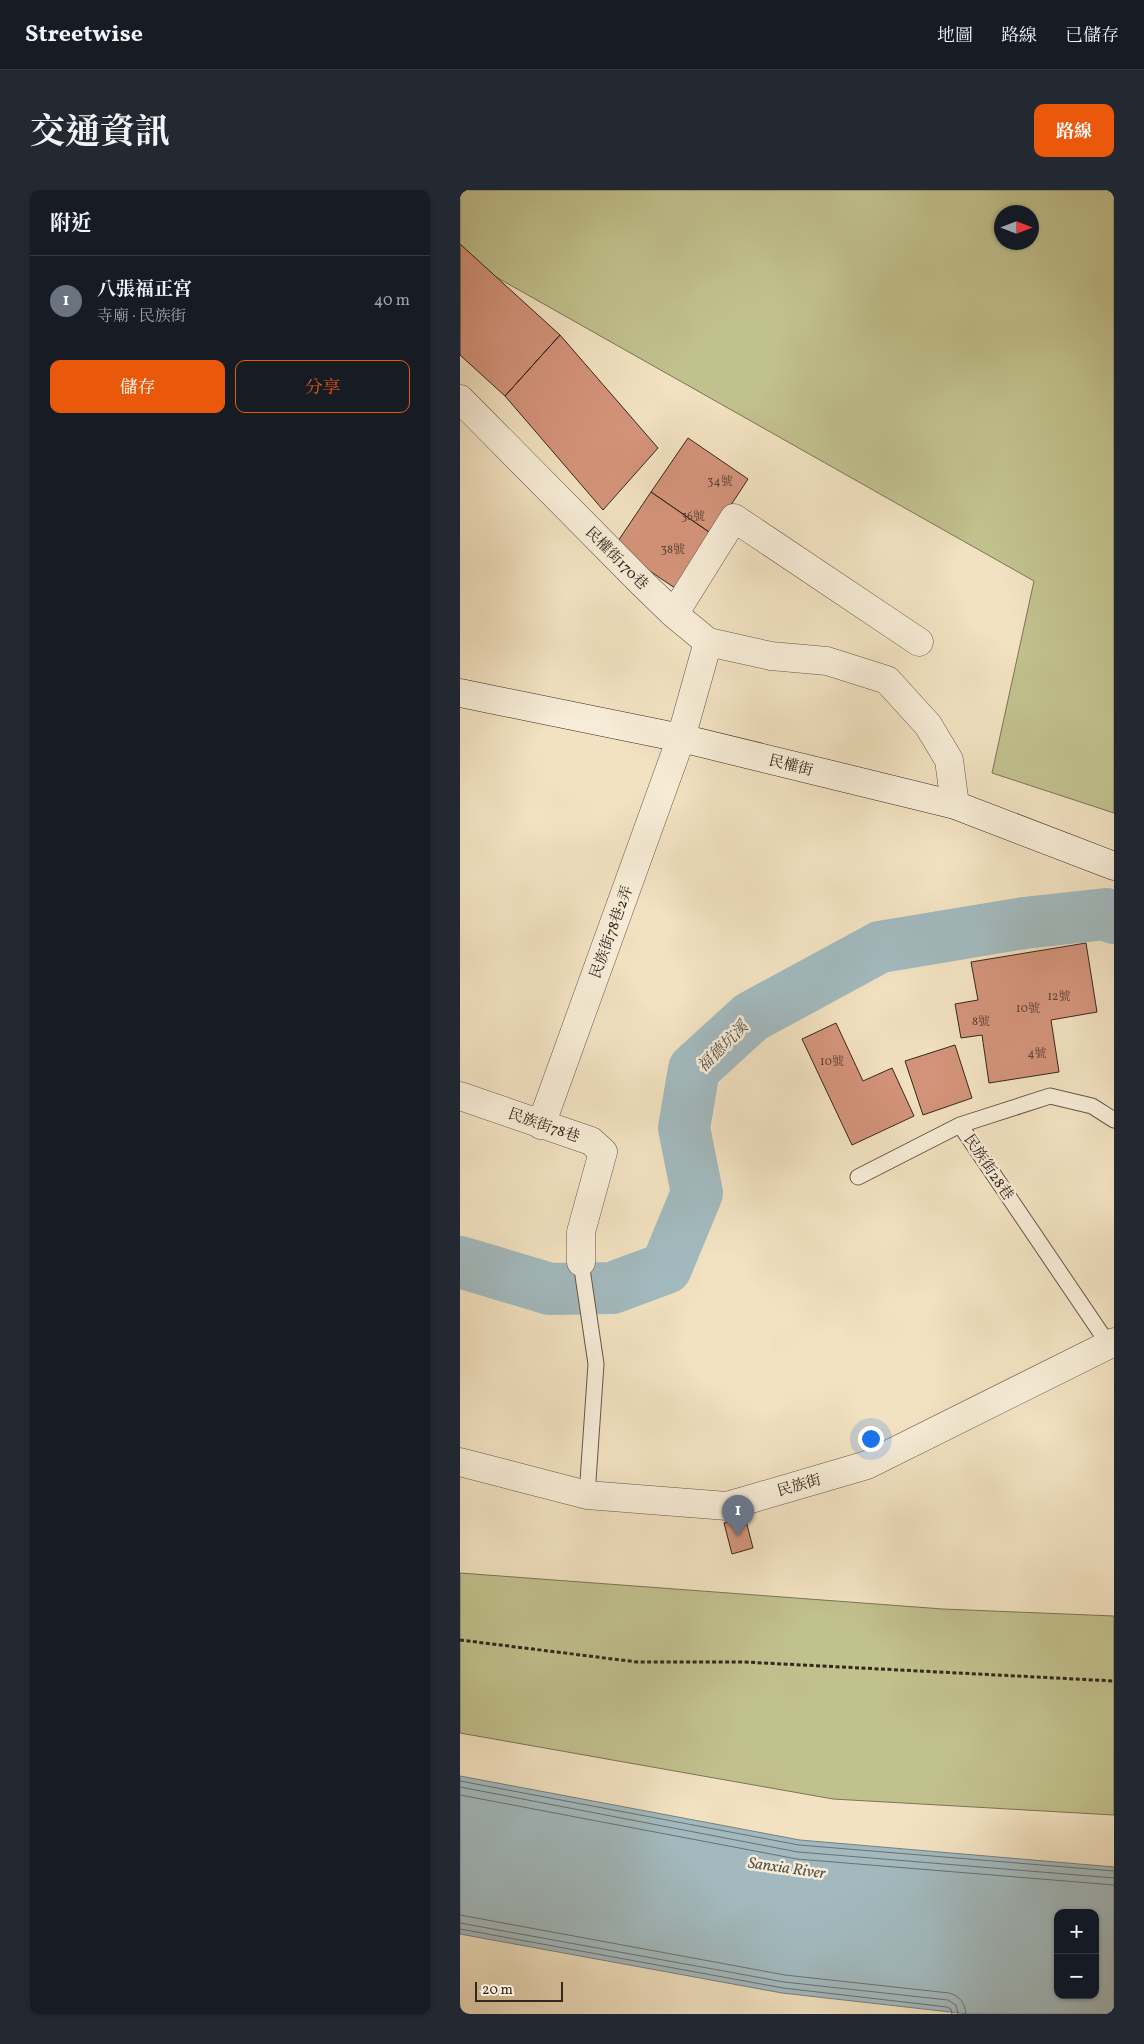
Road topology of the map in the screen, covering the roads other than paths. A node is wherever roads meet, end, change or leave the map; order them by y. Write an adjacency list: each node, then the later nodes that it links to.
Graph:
1 (460, 399): 2 (street, 民權街170巷)
2 (674, 614): 3 (street, 民權街170巷); 4 (street)
3 (708, 642): 6 (street); 7 (street)
4 (919, 642)
5 (460, 693): 6 (street, 民權街)
6 (681, 738): 7 (street, 民權街); 11 (street, 民族街78巷2弄)
7 (955, 805): 8 (street, 民權街)
8 (1114, 866)
9 (460, 1096): 11 (street, 民族街78巷)
10 (1114, 1120): 12 (lane, 民族街28巷)
11 (541, 1125): 14 (street, 民族街78巷)
12 (960, 1125): 13 (lane); 15 (lane, 民族街28巷)
13 (858, 1177)
14 (581, 1262): 17 (lane)
15 (1112, 1344): 17 (street, 民族街)
16 (460, 1462): 17 (street, 民族街)
17 (587, 1494)

